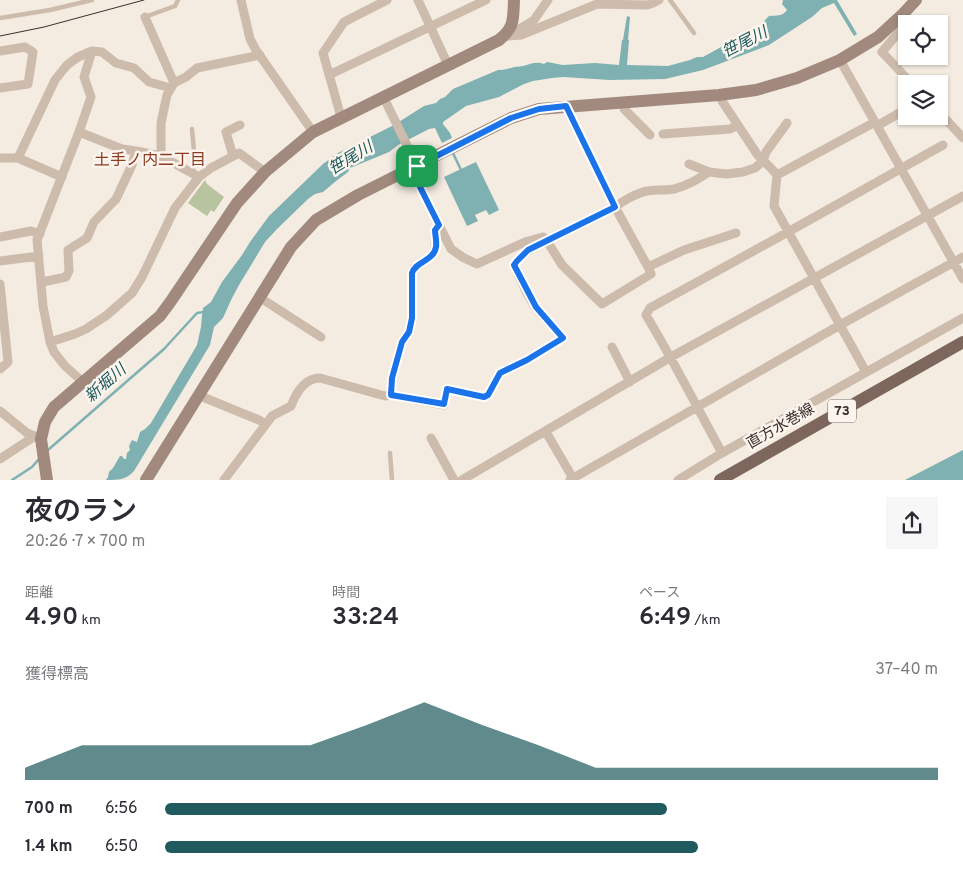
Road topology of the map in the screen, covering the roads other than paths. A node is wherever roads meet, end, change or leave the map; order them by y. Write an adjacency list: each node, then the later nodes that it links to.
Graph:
1 (92, 0): 14 (lane)
2 (178, 0): 13 (lane)
3 (241, 0): 22 (street)
4 (388, 0): 25 (street)
5 (418, 0): 16 (street)
6 (486, 0): 16 (street)
7 (514, 0): 19 (street)
8 (548, 0): 19 (street)
9 (659, 0): 19 (street)
10 (670, 0): 17 (lane)
11 (916, 0): 12 (street)
12 (902, 15)
13 (146, 17): 27 (street)
14 (0, 18)
15 (898, 19): 23 (street)
16 (430, 27): 24 (street); 25 (street)
17 (694, 33)
18 (898, 33): 26 (street)
19 (504, 38): 24 (street)
20 (0, 51): 28 (street)
21 (92, 51): 27 (street); 41 (street); 51 (street)
22 (260, 55): 27 (street); 42 (street)
23 (840, 60): 29 (street); 38 (street)
24 (448, 65): 30 (street)
25 (330, 75): 34 (street)
26 (904, 75)
27 (172, 85): 48 (street)
28 (0, 88)
29 (719, 95): 31 (street); 37 (street)
30 (385, 99): 34 (street); 53 (street)
31 (624, 102): 32 (street); 44 (street)
32 (566, 106): 53 (street); 62 (street)
33 (898, 113): 38 (street)
34 (341, 118): 42 (street)
35 (948, 122): 45 (street)
36 (787, 123): 52 (street)
37 (738, 124): 43 (street); 52 (street)
38 (876, 124): 55 (street); 59 (street)
39 (240, 125): 49 (street)
40 (192, 129): 58 (lane)
41 (80, 132): 47 (street); 60 (street)
42 (313, 132): 56 (street)
43 (663, 134)
44 (650, 135)
45 (963, 138)
46 (943, 145): 55 (street)
47 (136, 151): 48 (street); 77 (street)
48 (161, 156): 58 (street)
49 (233, 156): 56 (street); 58 (street)
50 (0, 158): 51 (street)
51 (18, 158): 60 (street)
52 (763, 161): 57 (street); 59 (street)
53 (414, 163): 64 (street); 79 (street)
54 (689, 164): 57 (street)
55 (900, 168): 63 (street); 65 (street)
56 (264, 172): 89 (street)
57 (709, 172): 62 (street)
58 (195, 175): 83 (street)
59 (777, 175): 65 (street)
60 (62, 177): 67 (street)
61 (963, 196): 63 (street)
62 (615, 207): 69 (street); 74 (street)
63 (928, 215): 73 (street); 75 (street)
64 (439, 225): 69 (street); 92 (street)
65 (788, 232): 75 (street); 86 (street)
66 (736, 233): 74 (street)
67 (40, 234): 68 (street); 70 (street)
68 (0, 237)
69 (547, 241): 74 (street); 92 (street)
70 (39, 256): 72 (street); 77 (street)
71 (963, 257): 73 (street)
72 (0, 262)
73 (954, 262): 76 (street); 81 (street)
74 (648, 267)
75 (814, 278): 81 (street); 86 (street)
76 (963, 279)
77 (42, 282): 83 (street)
78 (0, 284): 87 (street)
79 (258, 297): 82 (street); 91 (street)
80 (963, 318): 88 (street)
81 (840, 325): 88 (street); 93 (street)
82 (321, 337)
83 (50, 342): 89 (street)
84 (963, 342): 110 (main road, 直方水巻線 / 73)
85 (612, 348): 90 (street)
86 (671, 357): 90 (street); 93 (street)
87 (0, 369)
88 (866, 372): 100 (street)
89 (83, 382): 97 (street)
90 (630, 382): 96 (street)
91 (198, 395): 95 (street); 104 (street)
92 (391, 395): 95 (street)
93 (697, 407): 100 (street); 102 (street)
94 (0, 411): 97 (street)
95 (265, 424): 105 (street)
96 (546, 432): 102 (street); 108 (street)
97 (38, 438): 101 (street); 103 (street)
98 (431, 438): 107 (street)
99 (390, 453): 106 (lane)
100 (722, 453): 109 (street)
101 (0, 458)
102 (572, 479)
103 (47, 480)
104 (146, 480)
105 (224, 480)
106 (392, 480)
107 (454, 480)
108 (462, 480)
109 (678, 480)
110 (720, 480)

